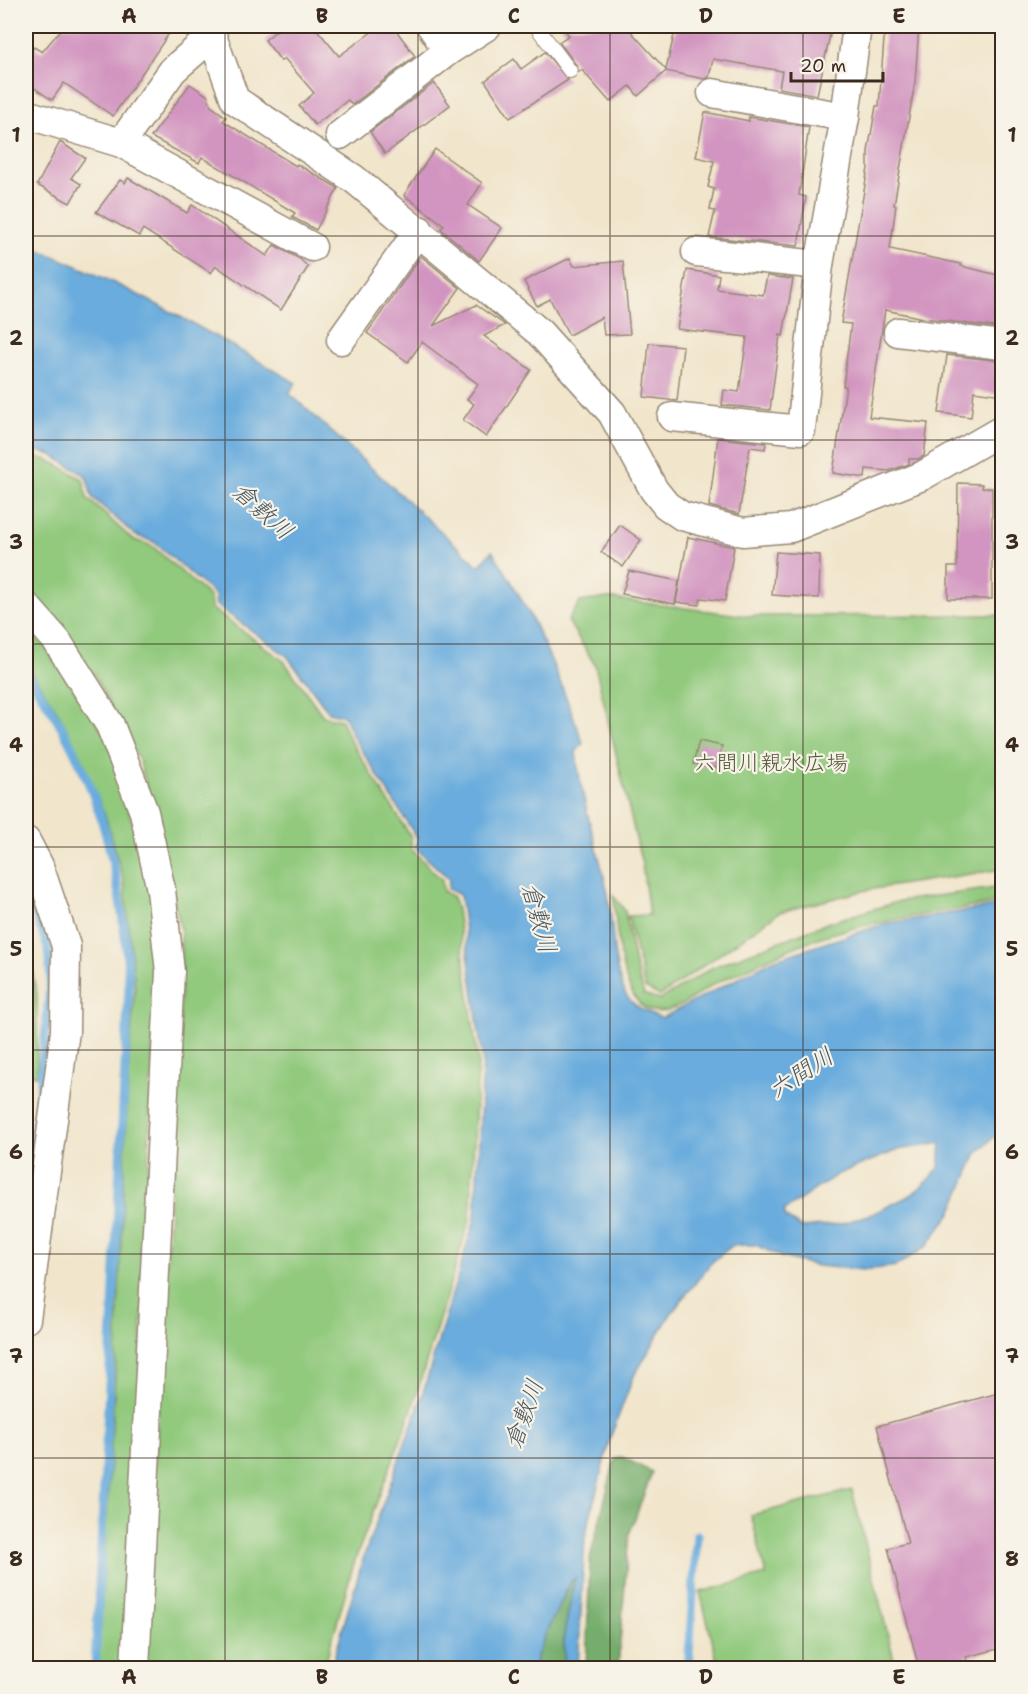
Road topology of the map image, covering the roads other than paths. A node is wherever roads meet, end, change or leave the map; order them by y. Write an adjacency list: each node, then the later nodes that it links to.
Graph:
1 (431, 26): 6 (street)
2 (487, 26): 6 (street)
3 (536, 26): 7 (lane)
4 (857, 26): 10 (street)
5 (213, 31): 12 (street); 13 (street)
6 (448, 51): 11 (street)
7 (570, 71)
8 (712, 93): 10 (street)
9 (26, 114): 12 (street)
10 (845, 117): 16 (street)
11 (340, 135)
12 (121, 143): 14 (street)
13 (419, 230): 18 (street); 21 (street)
14 (312, 247)
15 (696, 252): 16 (street)
16 (819, 265): 20 (street)
17 (898, 332): 19 (street)
18 (341, 340)
19 (1002, 345)
20 (672, 417)
21 (1002, 430)
22 (26, 606): 25 (street)
23 (26, 841): 24 (street)
24 (26, 1319)
25 (135, 1668)

